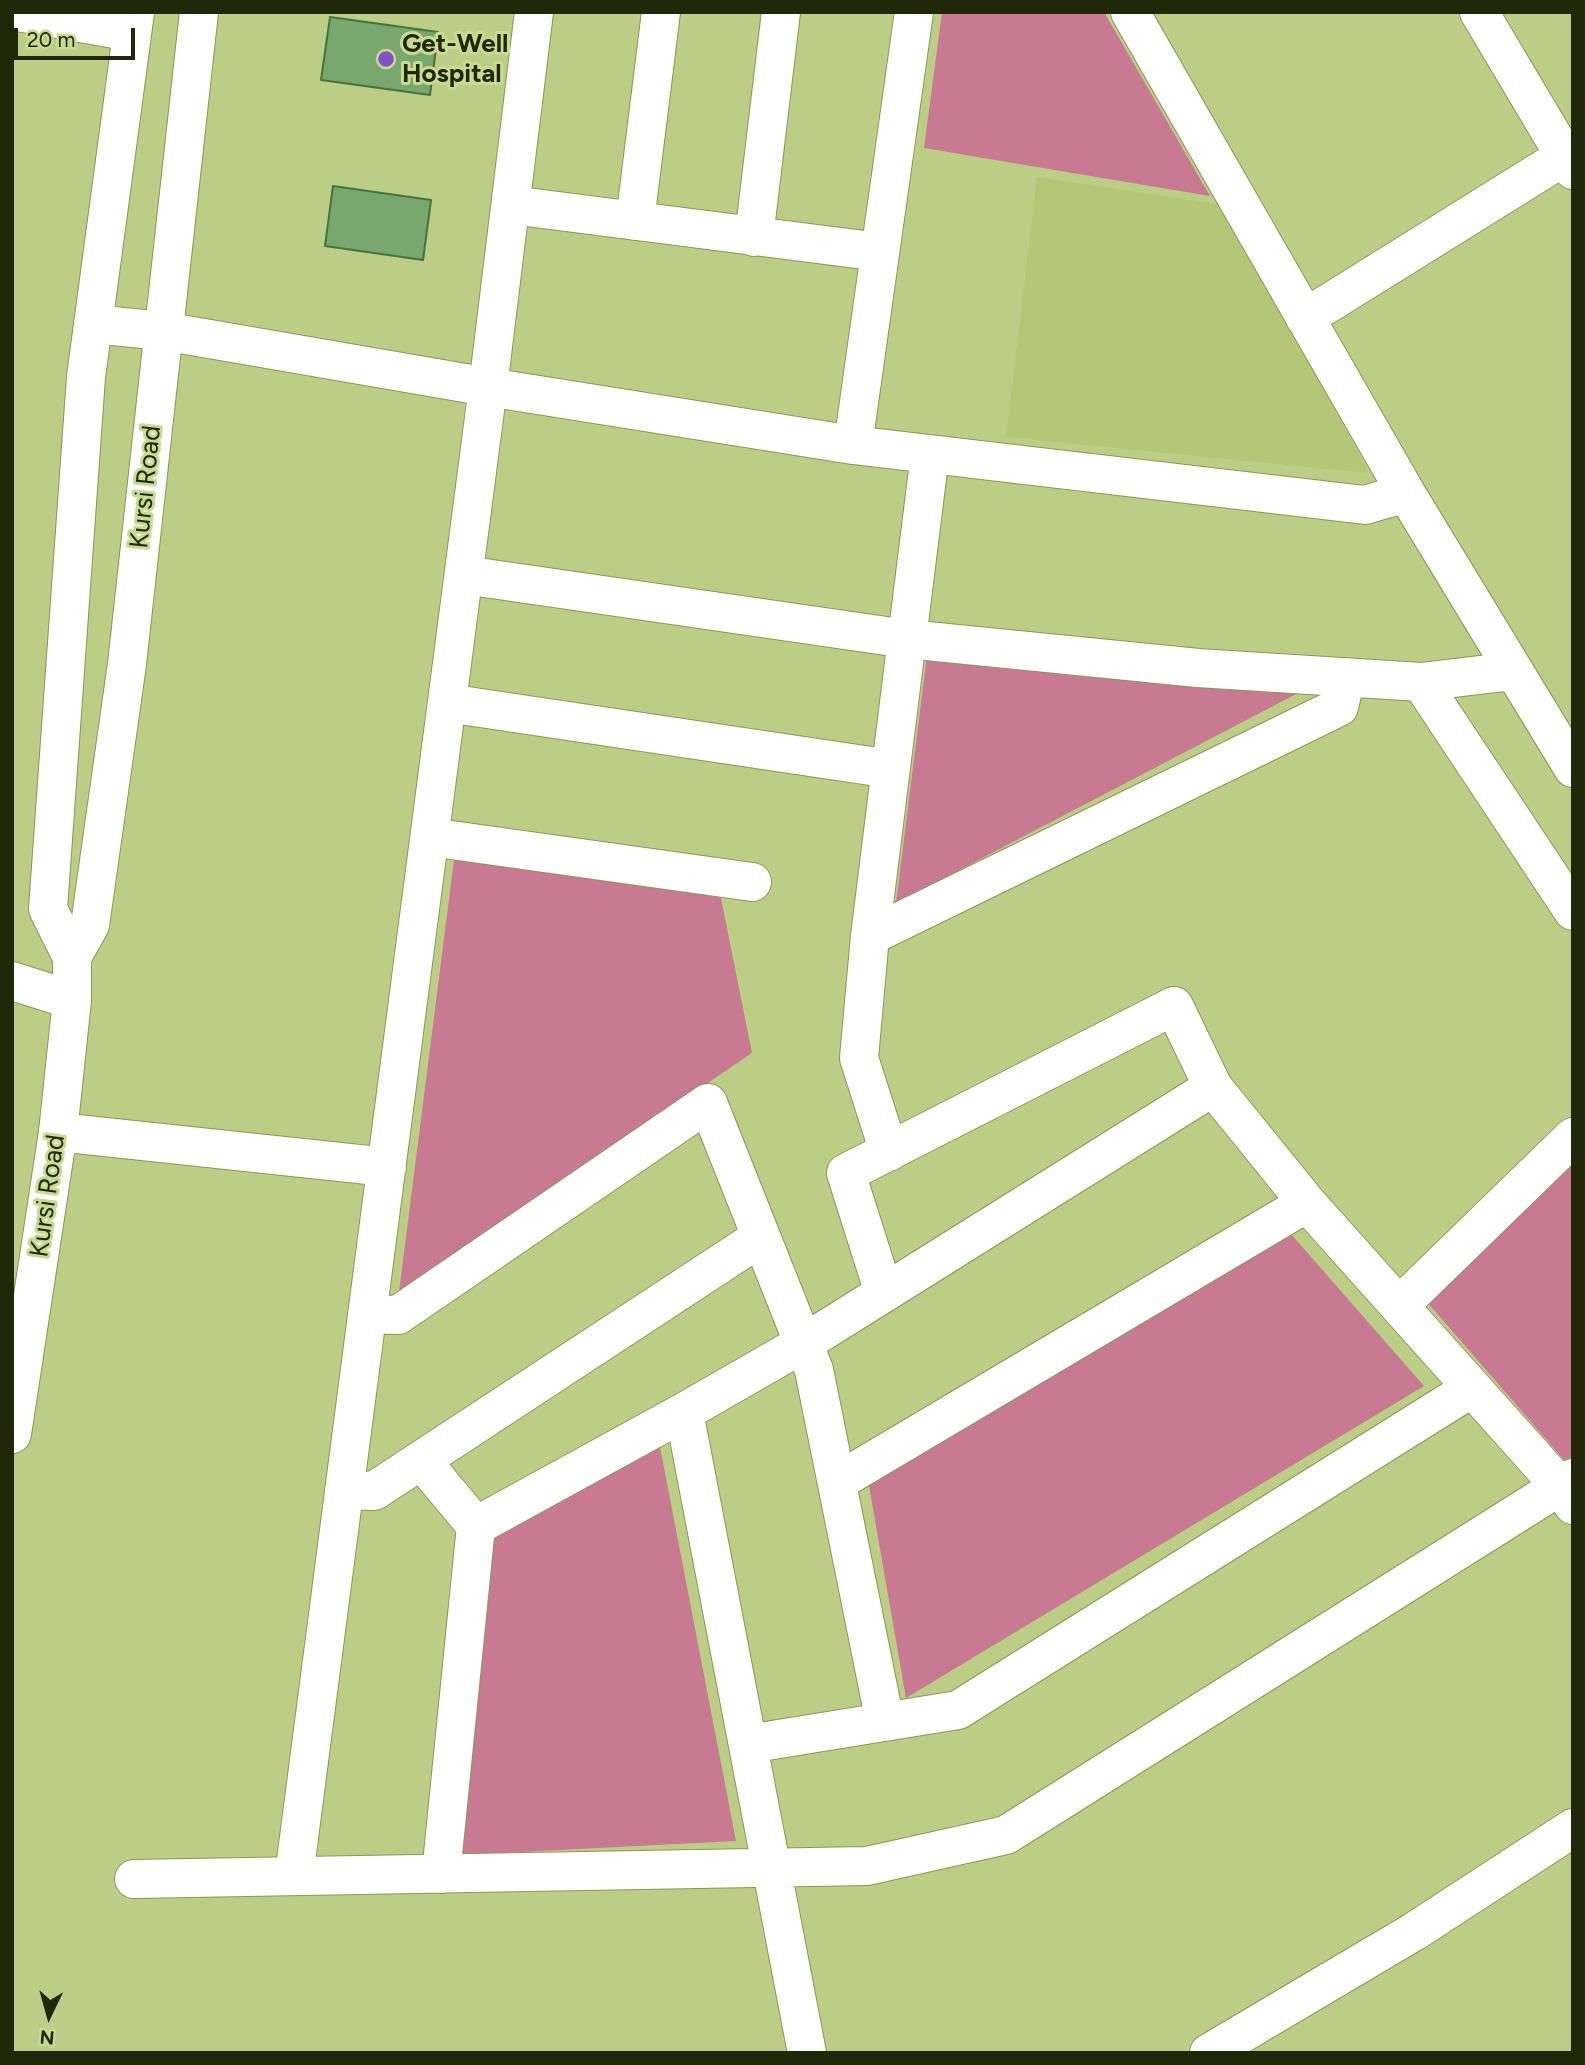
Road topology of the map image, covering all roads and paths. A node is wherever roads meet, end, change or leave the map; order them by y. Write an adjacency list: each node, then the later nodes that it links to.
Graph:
1 (18, 12): 9 (street)
2 (199, 12): 17 (street, Kursi Road)
3 (534, 12): 11 (street)
4 (661, 12): 12 (street)
5 (781, 12): 13 (street)
6 (914, 12): 14 (street)
7 (1130, 12): 15 (street)
8 (1479, 12): 10 (street)
9 (133, 22): 16 (street, Kursi Road)
10 (1569, 163): 15 (street)
11 (511, 205): 12 (street); 18 (street)
12 (635, 221): 13 (street)
13 (754, 237): 14 (street)
14 (880, 253): 19 (street)
15 (1305, 318): 21 (street)
16 (93, 324): 17 (street); 34 (street, Kursi Road)
17 (163, 331): 18 (street); 34 (street, Kursi Road)
18 (488, 387): 19 (street); 22 (street)
19 (853, 445): 20 (street)
20 (930, 454): 21 (street); 23 (street)
21 (1405, 494): 24 (street)
22 (464, 575): 23 (street); 27 (street)
23 (907, 639): 25 (street); 29 (street)
24 (1513, 671): 26 (street); 28 (street)
25 (1346, 677): 26 (street); 33 (street)
26 (1420, 682): 32 (street)
27 (447, 703): 29 (street); 30 (street)
28 (1573, 768)
29 (891, 769): 33 (street)
30 (430, 837): 31 (street); 41 (street)
31 (752, 882)
32 (1573, 911)
33 (870, 936): 40 (street)
34 (72, 957): 36 (street, Kursi Road)
35 (12, 981): 36 (street)
36 (72, 1000): 38 (street, Kursi Road)
37 (1213, 1087): 40 (street); 42 (street); 44 (street)
38 (58, 1132): 41 (street); 50 (street, Kursi Road)
39 (1573, 1137): 45 (street)
40 (889, 1152): 44 (street)
41 (387, 1167): 46 (street)
42 (1307, 1203): 45 (street); 52 (street)
43 (761, 1237): 46 (street); 47 (street); 51 (street)
44 (884, 1293): 47 (street)
45 (1399, 1306): 48 (street)
46 (367, 1314): 53 (street)
47 (803, 1343): 49 (street); 52 (street)
48 (1472, 1388): 54 (street); 56 (street)
49 (684, 1412): 55 (street); 57 (street)
50 (12, 1434)
51 (421, 1460): 53 (street); 55 (street)
52 (837, 1482): 56 (street)
53 (344, 1490): 61 (street)
54 (1569, 1490): 59 (street)
55 (476, 1526): 60 (street)
56 (885, 1721): 57 (street)
57 (748, 1744): 59 (street)
58 (1573, 1828): 64 (street)
59 (772, 1868): 60 (street); 63 (street)
60 (441, 1874): 61 (street)
61 (294, 1876): 62 (street)
62 (134, 1878)
63 (807, 2053)
64 (1209, 2053)

